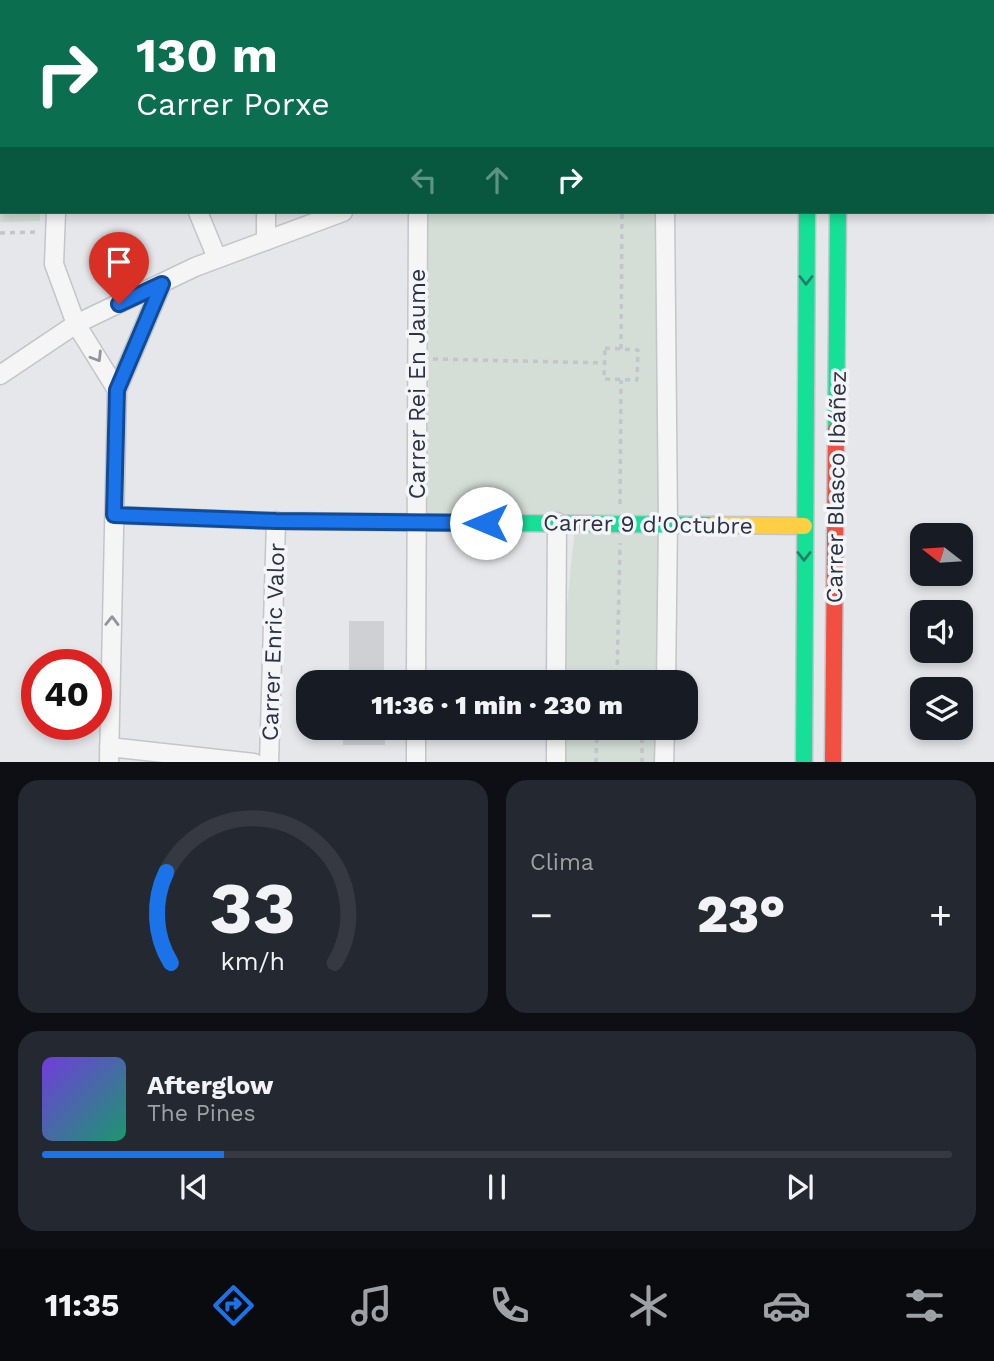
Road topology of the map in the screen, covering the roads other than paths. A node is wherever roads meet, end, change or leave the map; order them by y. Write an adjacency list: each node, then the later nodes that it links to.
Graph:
1 (55, 214): 12 (street)
2 (199, 214): 10 (street)
3 (266, 214): 9 (street)
4 (338, 214): 9 (street)
5 (418, 214): 18 (street, Carrer Rei En Jaume)
6 (665, 214): 19 (street)
7 (807, 214): 20 (street, Carrer Blasco Ibáñez, one-way to 20)
8 (838, 214): 34 (street, Carrer Blasco Ibáñez)
9 (266, 241): 10 (street)
10 (218, 258): 11 (street)
11 (162, 284): 12 (street); 14 (street)
12 (76, 324): 13 (street); 14 (street, one-way to 14)
13 (0, 375)
14 (117, 390): 15 (street)
15 (114, 515): 16 (street, Carrer 9 d'Octubre); 27 (street, one-way to 15)
16 (276, 521): 18 (street, Carrer 9 d'Octubre); 29 (street, Carrer Enric Valor)
17 (557, 522): 18 (street, Carrer 9 d'Octubre); 19 (street, Carrer 9 d'Octubre); 22 (street)
18 (416, 523): 21 (street, Carrer Rei En Jaume)
19 (668, 523): 20 (street, Carrer 9 d'Octubre); 23 (street)
20 (804, 526): 33 (street, Carrer Blasco Ibáñez, one-way to 33)
21 (416, 670)
22 (556, 670)
23 (666, 670)
24 (416, 740): 30 (street)
25 (556, 740): 31 (street)
26 (665, 740): 32 (street)
27 (109, 755): 28 (street)
28 (254, 762)
29 (269, 762)
30 (416, 762)
31 (556, 762)
32 (664, 762)
33 (804, 762)
34 (833, 762)

